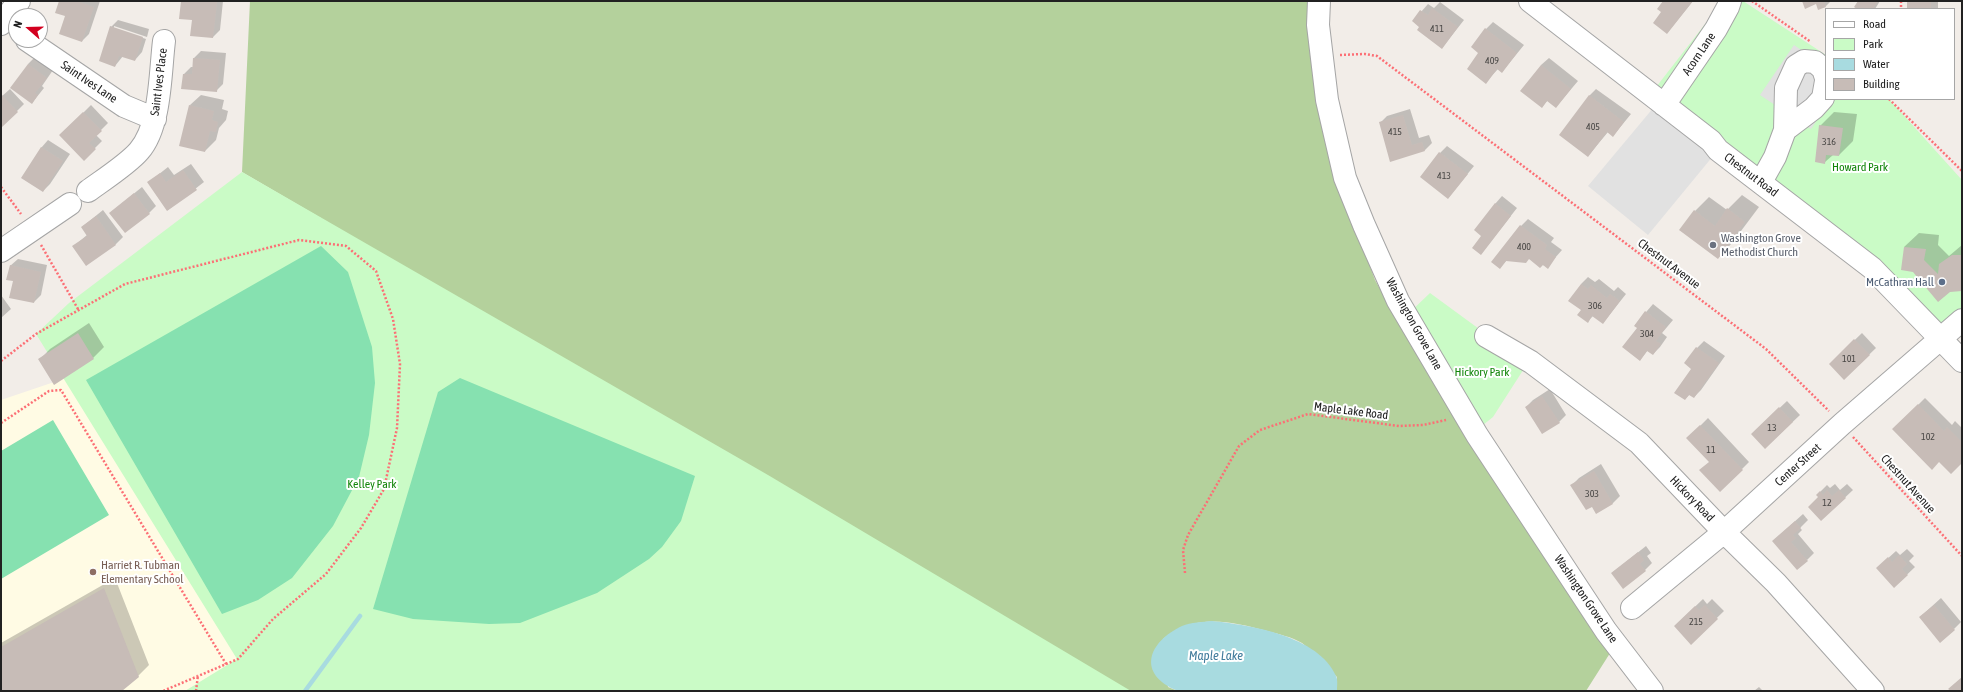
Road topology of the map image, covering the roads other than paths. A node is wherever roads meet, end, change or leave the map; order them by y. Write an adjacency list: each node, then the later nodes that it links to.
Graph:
1 (19, 1): 5 (street)
2 (1319, 1): 23 (street, Washington Grove Lane)
3 (1530, 1): 10 (street, Chestnut Road)
4 (1730, 1): 10 (street, Acorn Lane)
5 (6, 26)
6 (164, 41): 11 (street, Saint Ives Place)
7 (39, 48): 11 (street, Saint Ives Lane)
8 (1825, 76): 12 (street)
9 (1825, 84): 12 (street)
10 (1664, 105): 13 (street, Chestnut Road)
11 (155, 119): 14 (street, Saint Ives Place)
12 (1786, 130): 13 (street)
13 (1761, 182): 19 (street, Chestnut Road)
14 (88, 191)
15 (70, 204): 16 (street)
16 (1, 251)
17 (1962, 320): 19 (street, Center Street)
18 (1486, 336): 21 (street, Hickory Road)
19 (1941, 338): 20 (street, Chestnut Road); 21 (street, Center Street)
20 (1962, 361)
21 (1724, 532): 22 (street, Center Street); 24 (street, Hickory Road)
22 (1632, 608)
23 (1652, 691)
24 (1874, 691)

